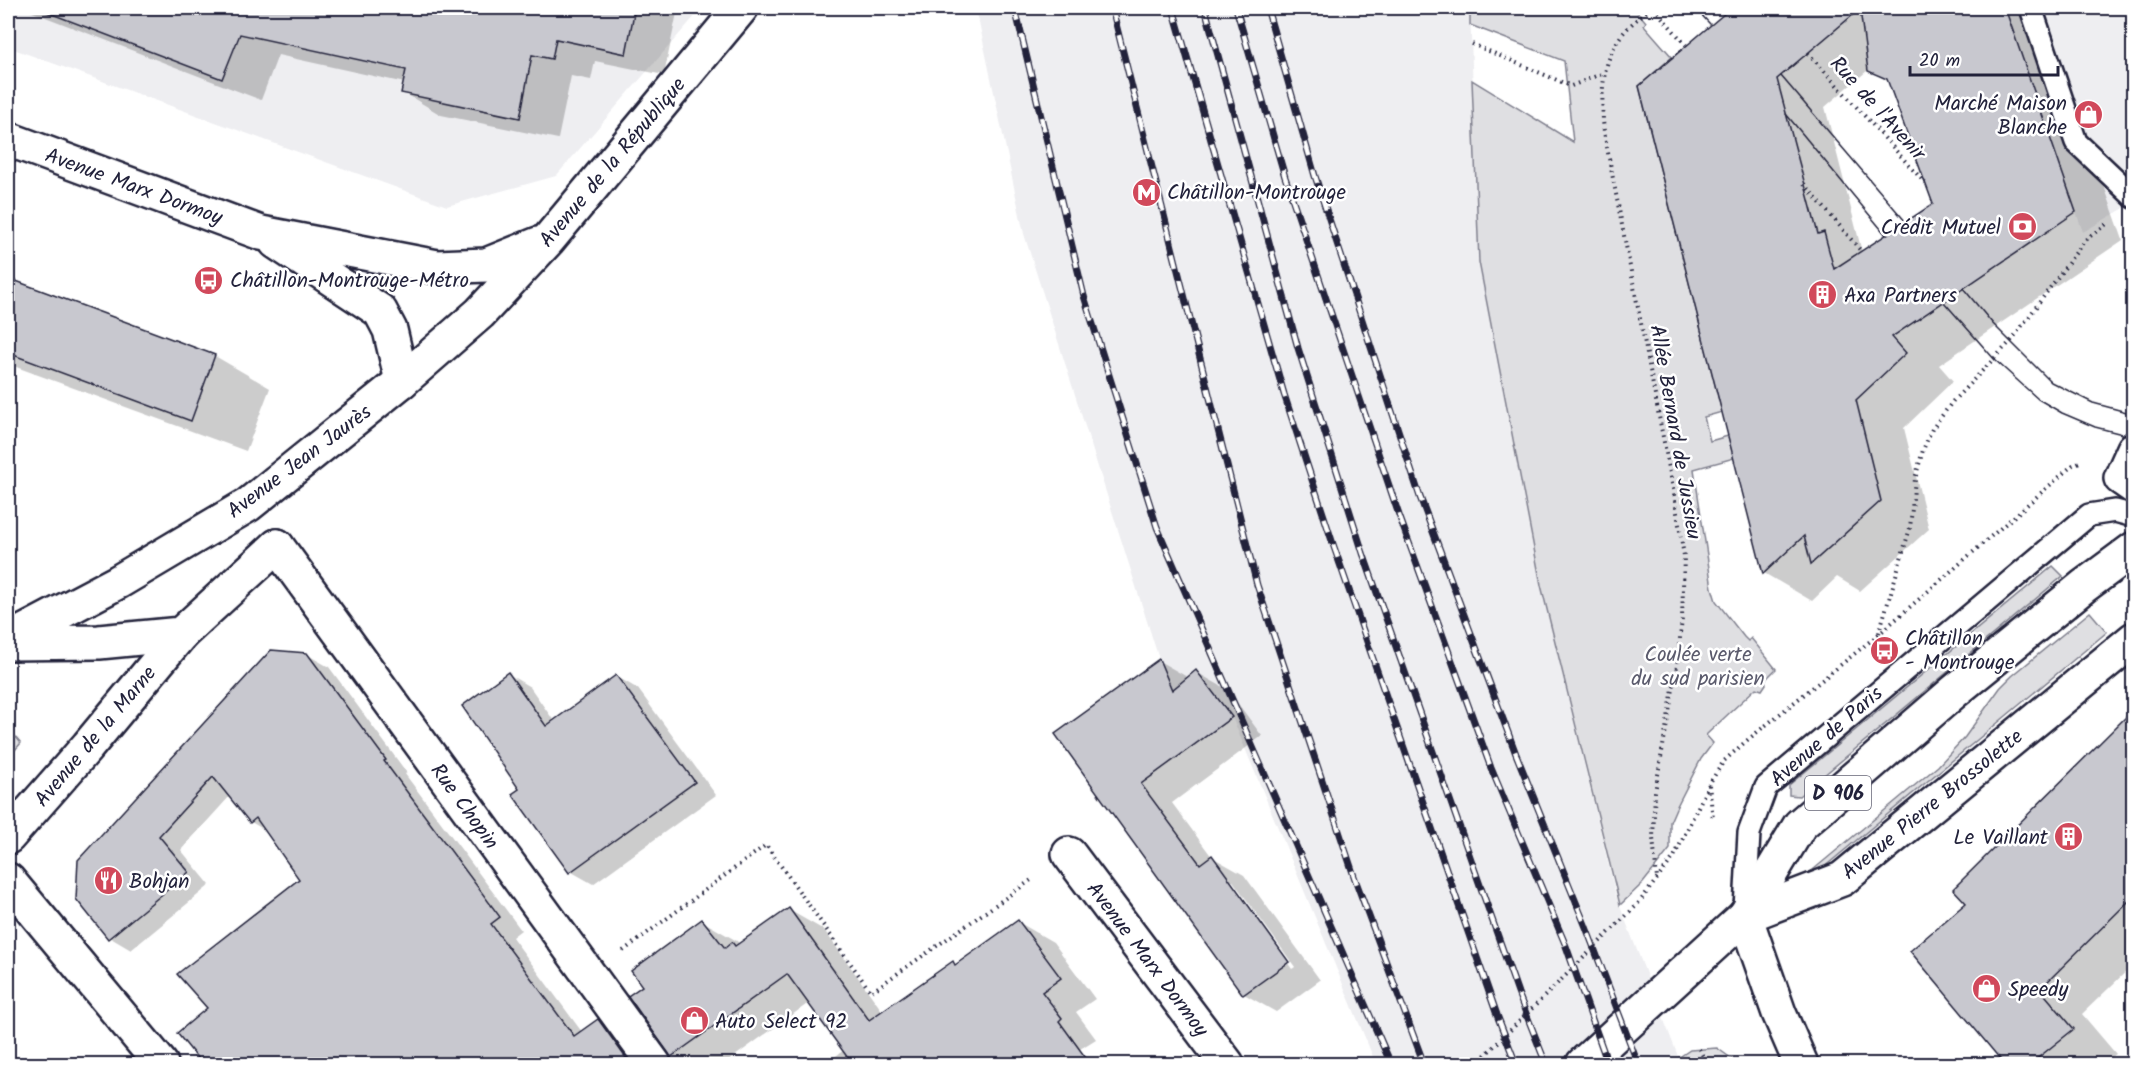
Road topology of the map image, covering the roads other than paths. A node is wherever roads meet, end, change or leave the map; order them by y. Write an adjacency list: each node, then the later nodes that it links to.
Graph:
1 (741, 8): 6 (main road, Avenue de la République)
2 (2031, 8): 4 (lane)
3 (8, 139): 5 (main road, Avenue Marx Dormoy)
4 (2133, 197)
5 (261, 232): 6 (main road, Avenue Marx Dormoy); 8 (main road, Avenue Marx Dormoy)
6 (548, 240): 7 (main road, Avenue de la République)
7 (480, 313): 8 (main road, Avenue Jean Jaurès)
8 (402, 381): 15 (main road, Avenue Jean Jaurès)
9 (2133, 449): 10 (main road)
10 (2133, 487)
11 (2133, 516): 19 (lane, Avenue de Paris)
12 (2133, 549): 19 (main road, D 906)
13 (181, 634): 15 (main road, Avenue Jean Jaurès); 16 (main road, Avenue de la Marne); 21 (main road, Rue Chopin)
14 (2133, 639): 19 (main road, Avenue Pierre Brossolette / D 906)
15 (8, 641)
16 (8, 837)
17 (1070, 854): 22 (main road, Avenue Marx Dormoy)
18 (8, 880): 20 (main road)
19 (1745, 916): 23 (main road, Avenue Pierre Brossolette / D 906); 24 (main road)
20 (161, 1065)
21 (654, 1065)
22 (1227, 1065)
23 (1583, 1065)
24 (1801, 1065)

